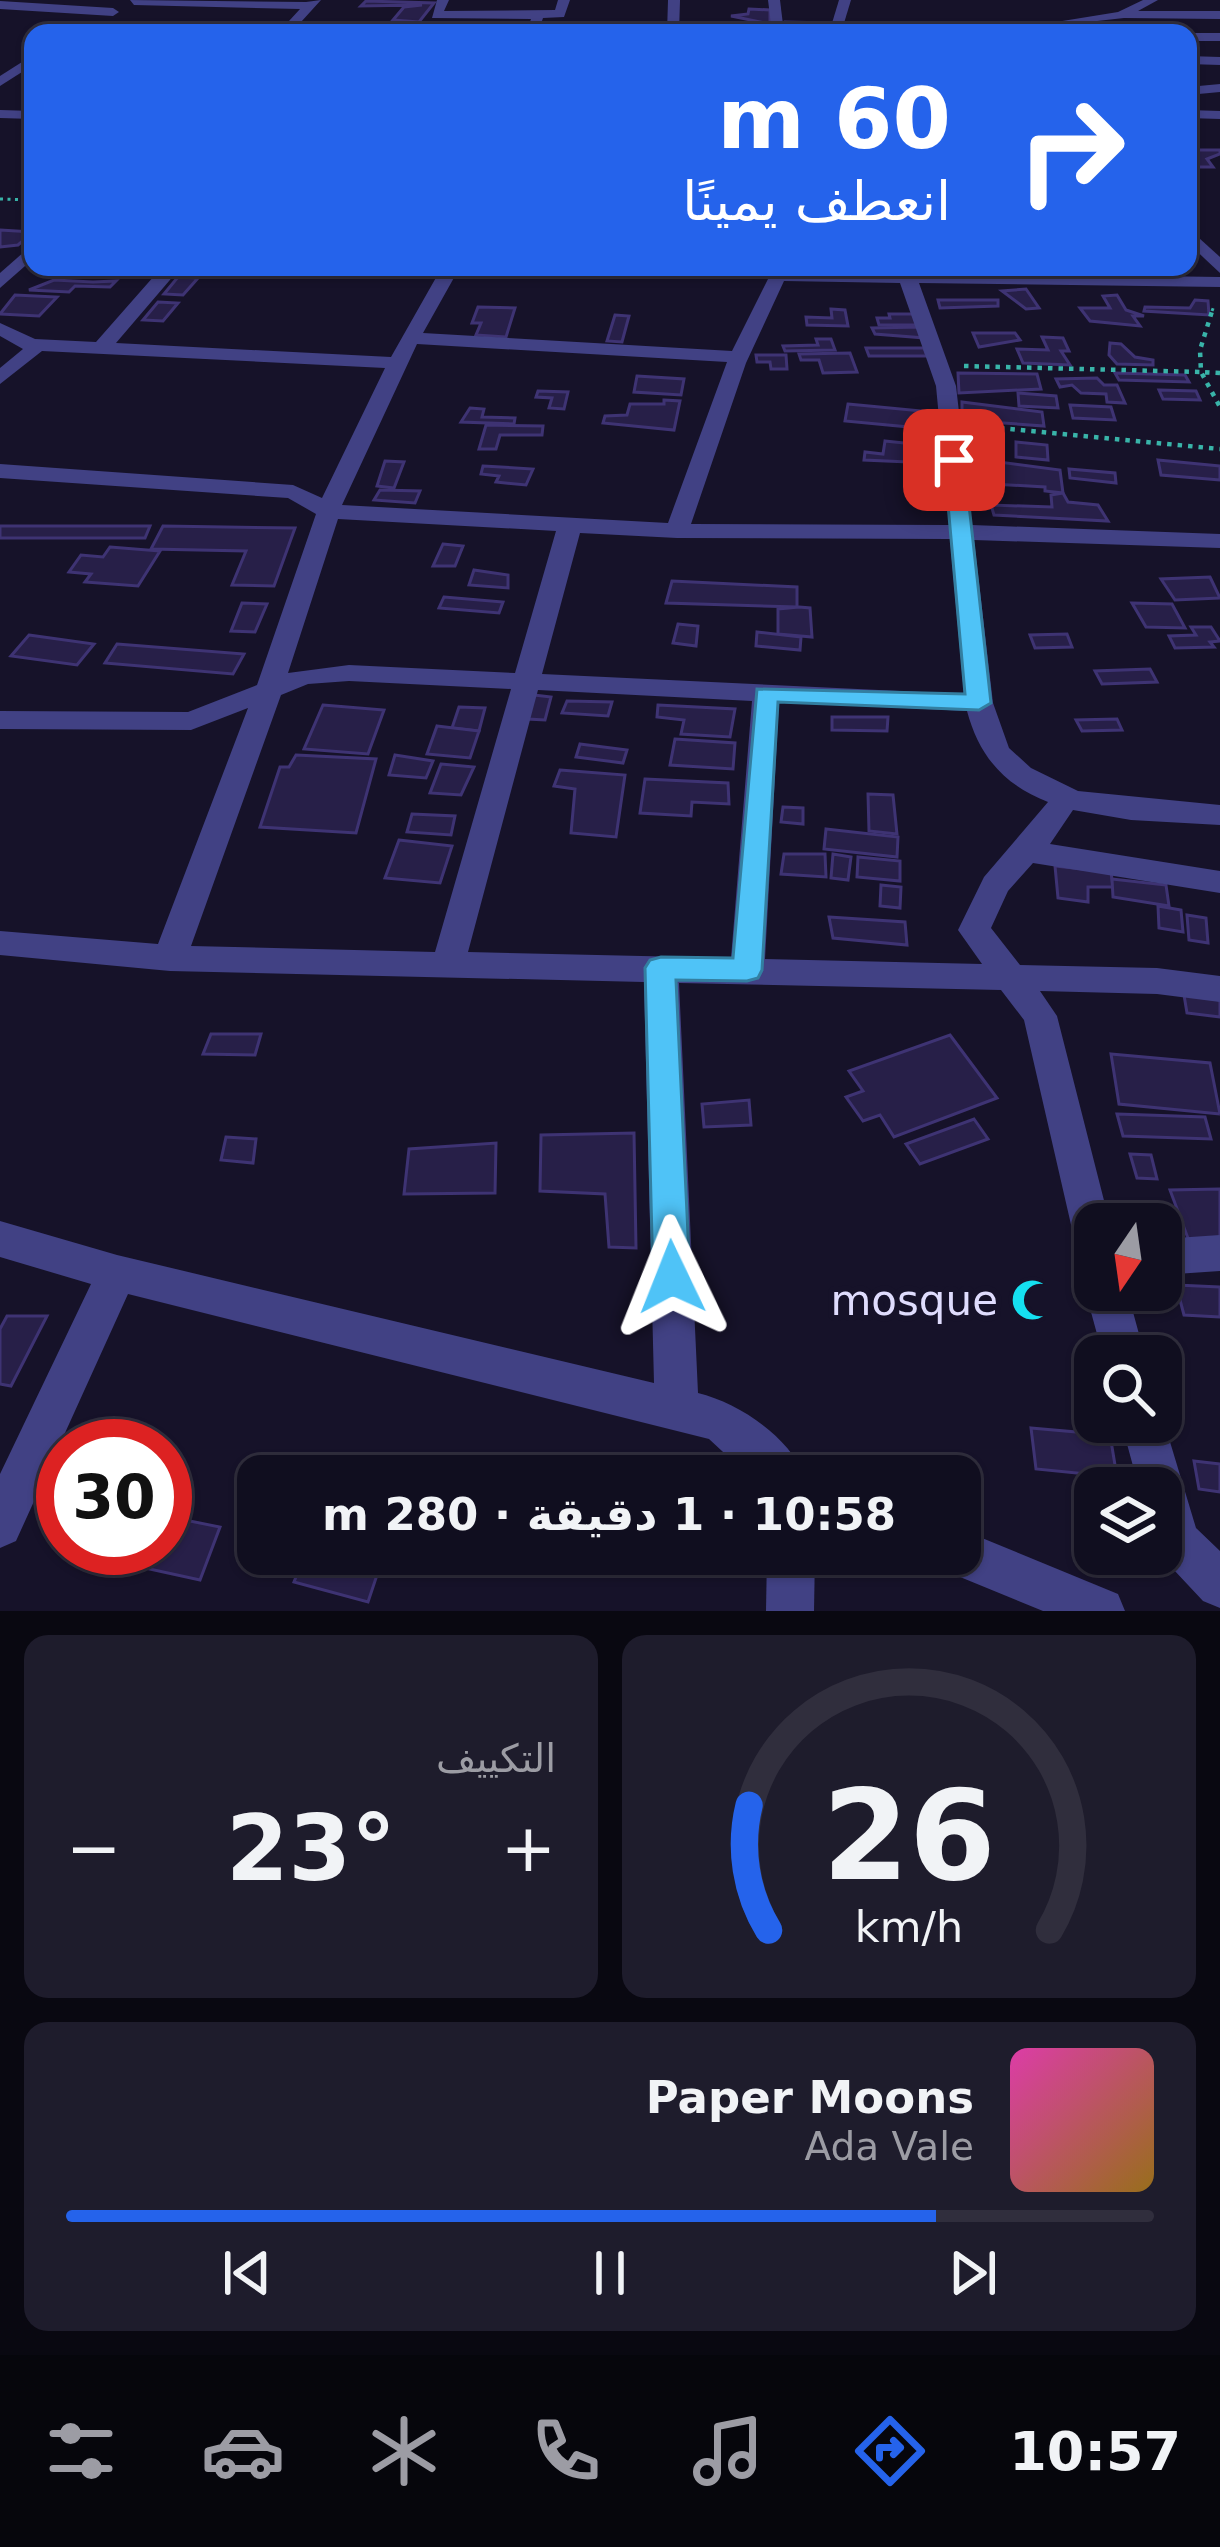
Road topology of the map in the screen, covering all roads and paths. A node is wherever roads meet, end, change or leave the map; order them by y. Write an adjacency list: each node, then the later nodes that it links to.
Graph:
1 (443, 0): 9 (street)
2 (564, 0): 9 (street)
3 (1152, 0): 10 (street)
4 (136, 1): 5 (street); 7 (street)
5 (313, 3)
6 (4, 7): 7 (street)
7 (113, 12): 12 (street)
8 (1010, 13): 14 (street)
9 (538, 15): 13 (street)
10 (1121, 15): 11 (street); 14 (street)
11 (1220, 15)
12 (88, 24)
13 (536, 24)
14 (1091, 24)
15 (1197, 242): 17 (street)
16 (24, 258): 24 (street)
17 (1220, 268)
18 (164, 276): 29 (street)
19 (447, 276): 27 (street)
20 (778, 276): 30 (street)
21 (916, 276): 32 (street)
22 (991, 276): 23 (street)
23 (1220, 282)
24 (0, 283)
25 (1214, 307): 33 (path)
26 (0, 329): 28 (street)
27 (410, 338): 30 (street); 31 (street)
28 (31, 345): 29 (street); 35 (street)
29 (101, 348): 31 (street)
30 (739, 357): 42 (street)
31 (398, 363): 40 (street)
32 (940, 365): 33 (path); 37 (street)
33 (1202, 372): 34 (path); 36 (path)
34 (1220, 373)
35 (0, 378)
36 (1220, 407)
37 (950, 424): 38 (path); 43 (street)
38 (1220, 449)
39 (0, 471): 40 (street)
40 (328, 511): 41 (street); 46 (street)
41 (570, 525): 42 (street); 45 (street)
42 (677, 531): 43 (street)
43 (963, 532): 44 (street); 48 (street)
44 (1220, 542)
45 (529, 682): 46 (street); 47 (street); 56 (street)
46 (269, 690): 49 (street); 55 (street)
47 (766, 694): 48 (street); 58 (street)
48 (979, 703): 50 (street)
49 (0, 720)
50 (1066, 798): 51 (street); 52 (street)
51 (1220, 815)
52 (1026, 851): 53 (street); 59 (street)
53 (1220, 882)
54 (0, 944): 55 (street)
55 (170, 958): 56 (street)
56 (448, 964): 57 (street)
57 (661, 968): 58 (street); 66 (street)
58 (747, 970): 59 (street)
59 (1011, 977): 60 (street); 61 (street)
60 (1220, 989)
61 (1086, 1203)
62 (0, 1239): 65 (street)
63 (1220, 1252): 64 (street)
64 (1182, 1255)
65 (117, 1273): 66 (street); 69 (street)
66 (676, 1409): 68 (street)
67 (1149, 1443): 72 (street)
68 (759, 1455)
69 (0, 1525)
70 (981, 1562): 74 (street)
71 (791, 1575): 73 (street)
72 (1217, 1578)
73 (790, 1611)
74 (1101, 1611)

